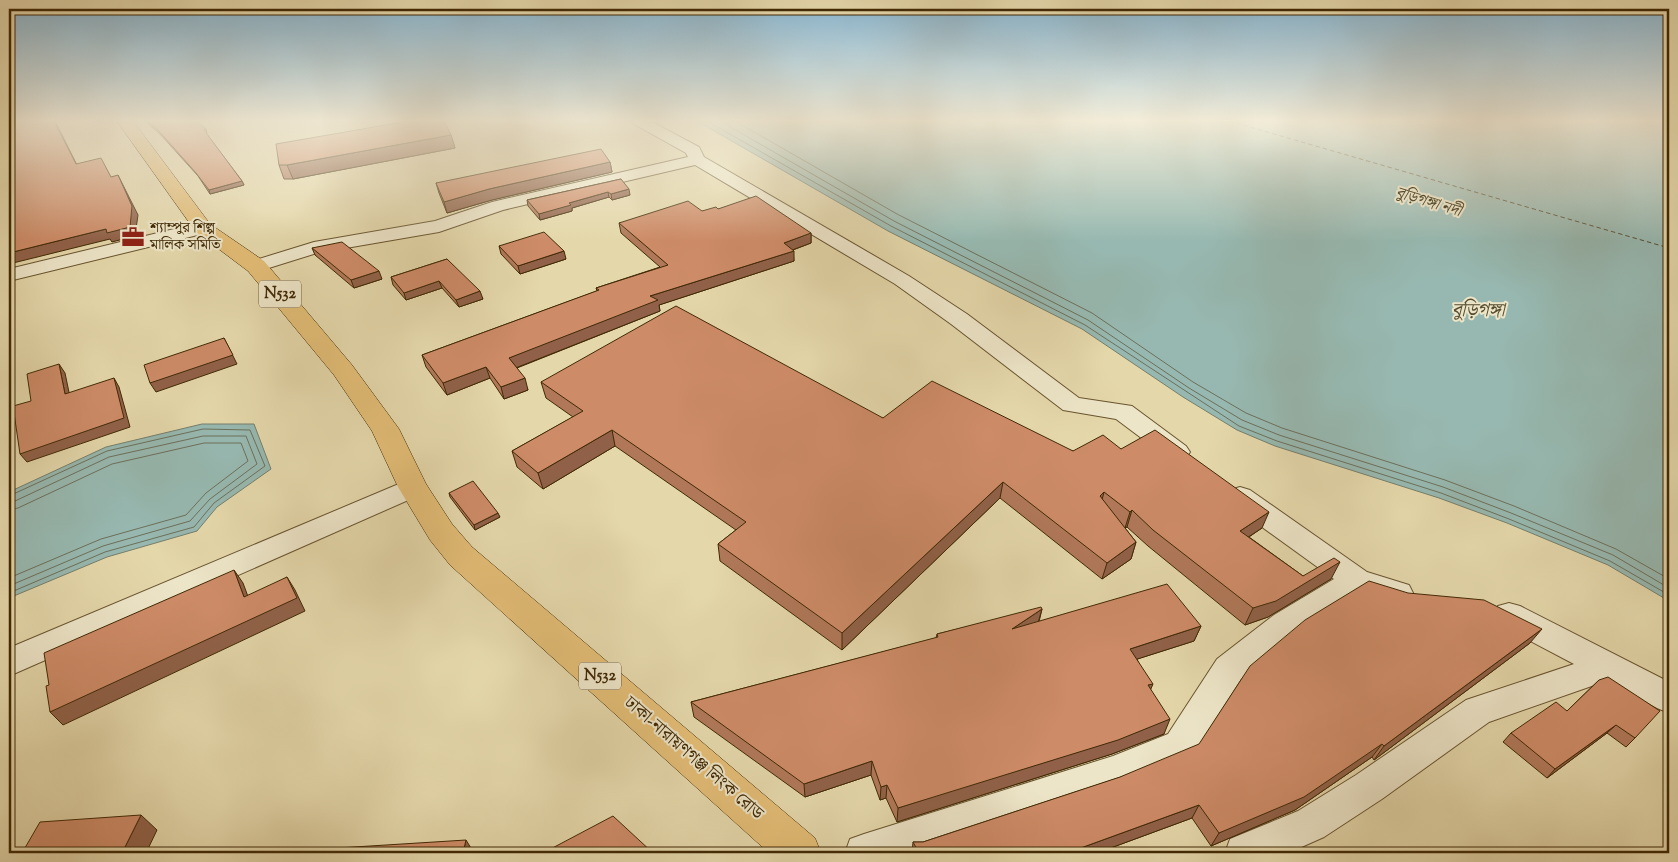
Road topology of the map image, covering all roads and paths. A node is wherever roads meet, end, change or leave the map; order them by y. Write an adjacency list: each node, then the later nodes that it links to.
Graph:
1 (154, 161): 4 (highway, ঢাকা-নারায়ণগঞ্জ লিংক রোড / N532)
2 (692, 161): 5 (street)
3 (699, 161): 7 (street)
4 (203, 228): 5 (highway, ঢাকা-নারায়ণগঞ্জ লিংক রোড / N532); 6 (street)
5 (256, 266): 9 (highway, ঢাকা-নারায়ণগঞ্জ লিংক রোড / N532)
6 (9, 275)
7 (1191, 462)
8 (1222, 484): 10 (street)
9 (413, 487): 13 (street); 16 (highway, ঢাকা-নারায়ণগঞ্জ লিংক রোড / N532)
10 (1357, 580): 11 (street); 17 (street)
11 (1427, 596)
12 (1479, 600): 14 (street)
13 (9, 662)
14 (1608, 667): 15 (street); 18 (street)
15 (1669, 698)
16 (800, 853)
17 (864, 853)
18 (1244, 853)

